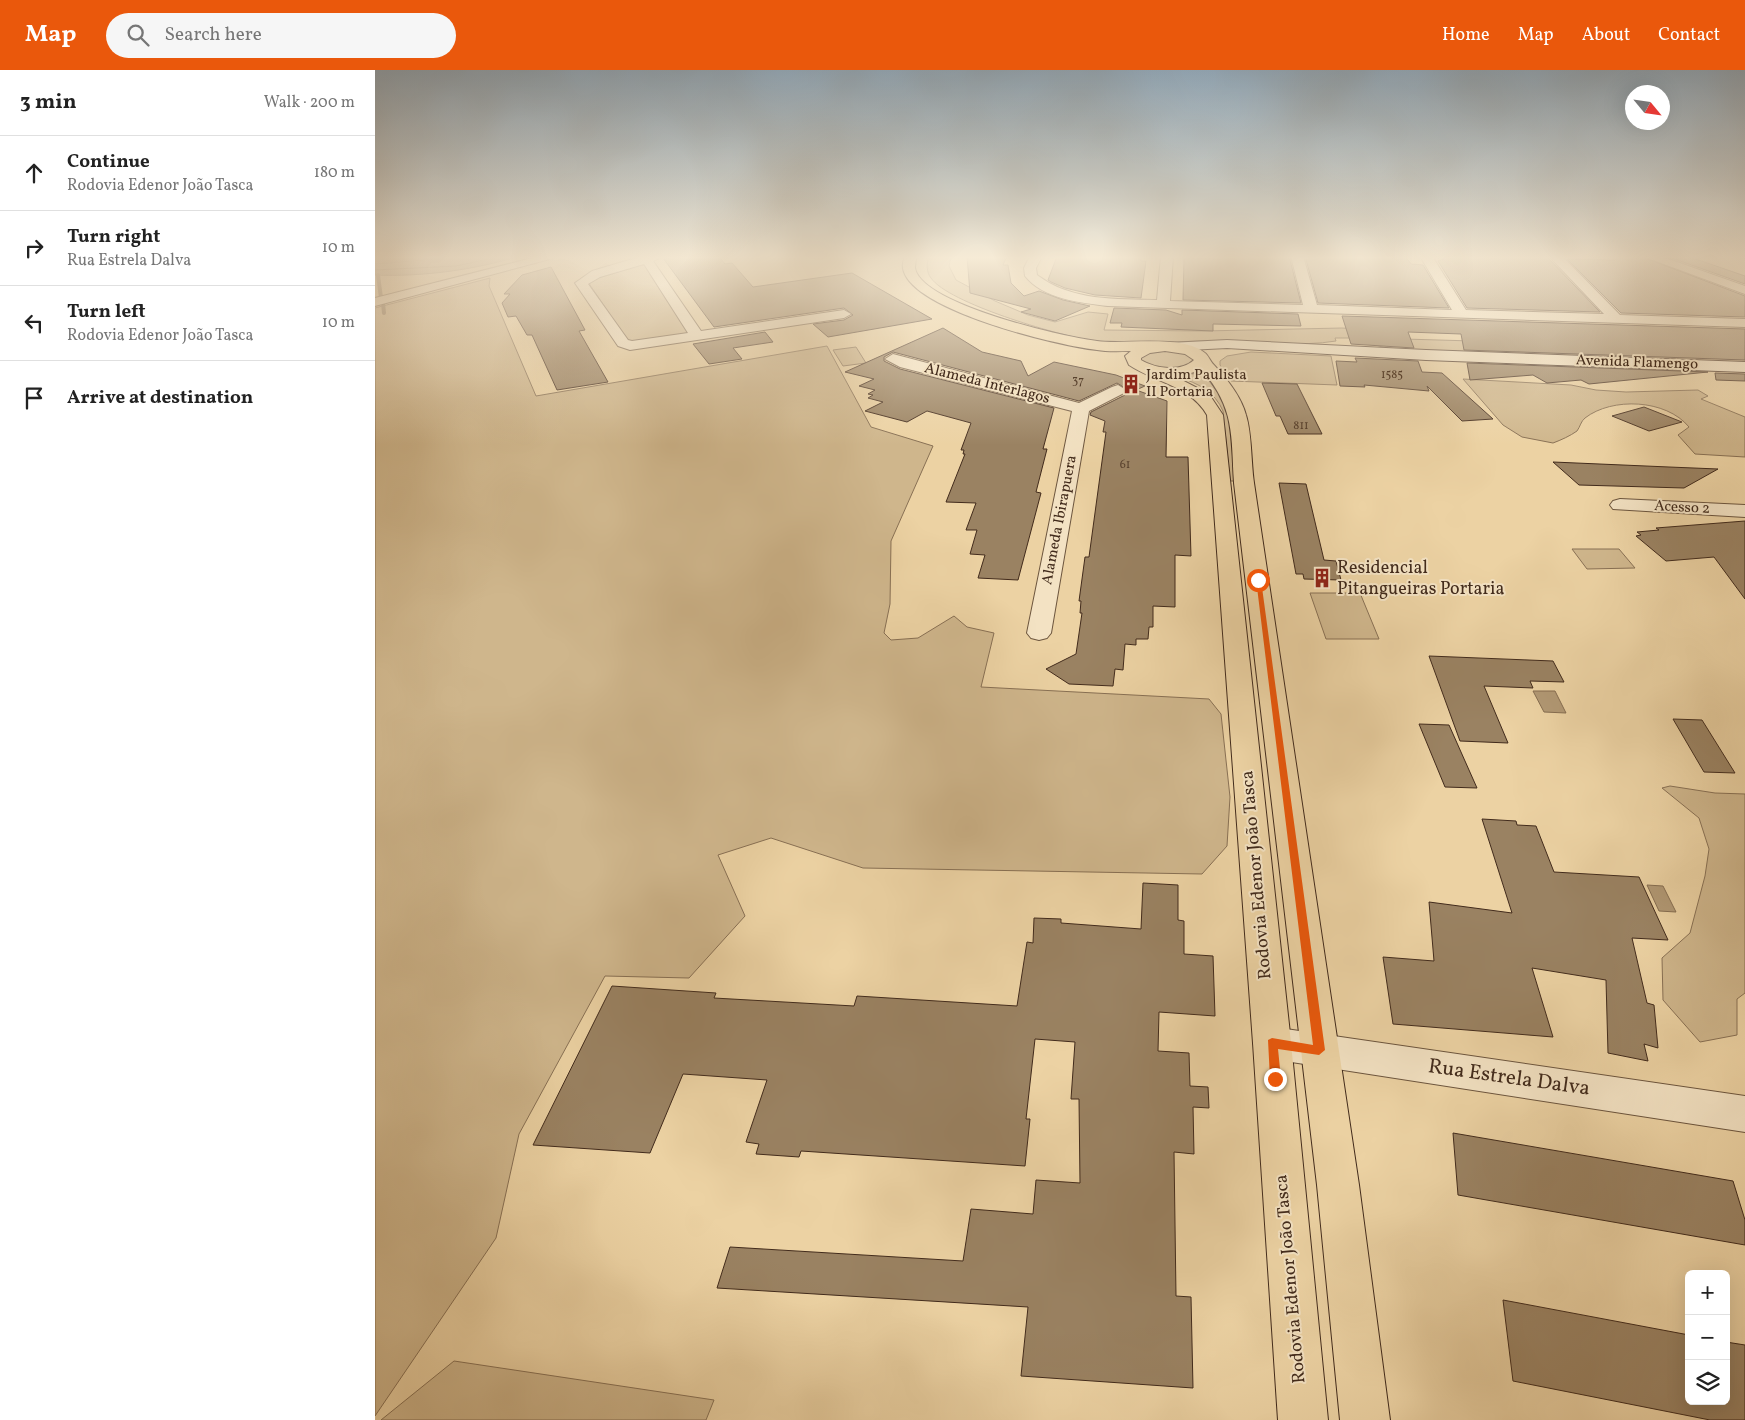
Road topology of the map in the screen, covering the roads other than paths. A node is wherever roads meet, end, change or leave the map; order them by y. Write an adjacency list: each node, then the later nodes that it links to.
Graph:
1 (606, 319): 8 (street)
2 (687, 319): 8 (street)
3 (811, 319): 8 (street)
4 (967, 319): 10 (main road, Rodovia Edenor João Tasca)
5 (992, 319): 10 (main road, Rodovia Edenor João Tasca)
6 (1641, 319): 7 (street)
7 (1745, 323)
8 (697, 336)
9 (1259, 346): 10 (street, Avenida Flamengo); 12 (street, Avenida Flamengo); 13 (street, Avenida Flamengo)
10 (1155, 358): 12 (main road); 12 (main road); 19 (main road, Rodovia Edenor João Tasca)
11 (893, 359): 15 (street, Alameda Interlagos)
12 (1202, 361): 20 (main road, Rodovia Edenor João Tasca)
13 (1745, 366)
14 (1118, 390): 15 (street)
15 (1081, 408): 18 (street, Alameda Ibirapuera)
16 (1620, 505): 17 (street, Acesso 2)
17 (1745, 511)
18 (1039, 633)
19 (1272, 1043): 20 (street, Rua Estrela Dalva); 22 (main road, Rodovia Edenor João Tasca)
20 (1319, 1050): 21 (street, Rua Estrela Dalva); 23 (main road, Rodovia Edenor João Tasca)
21 (1745, 1114)
22 (1303, 1420)
23 (1365, 1420)

